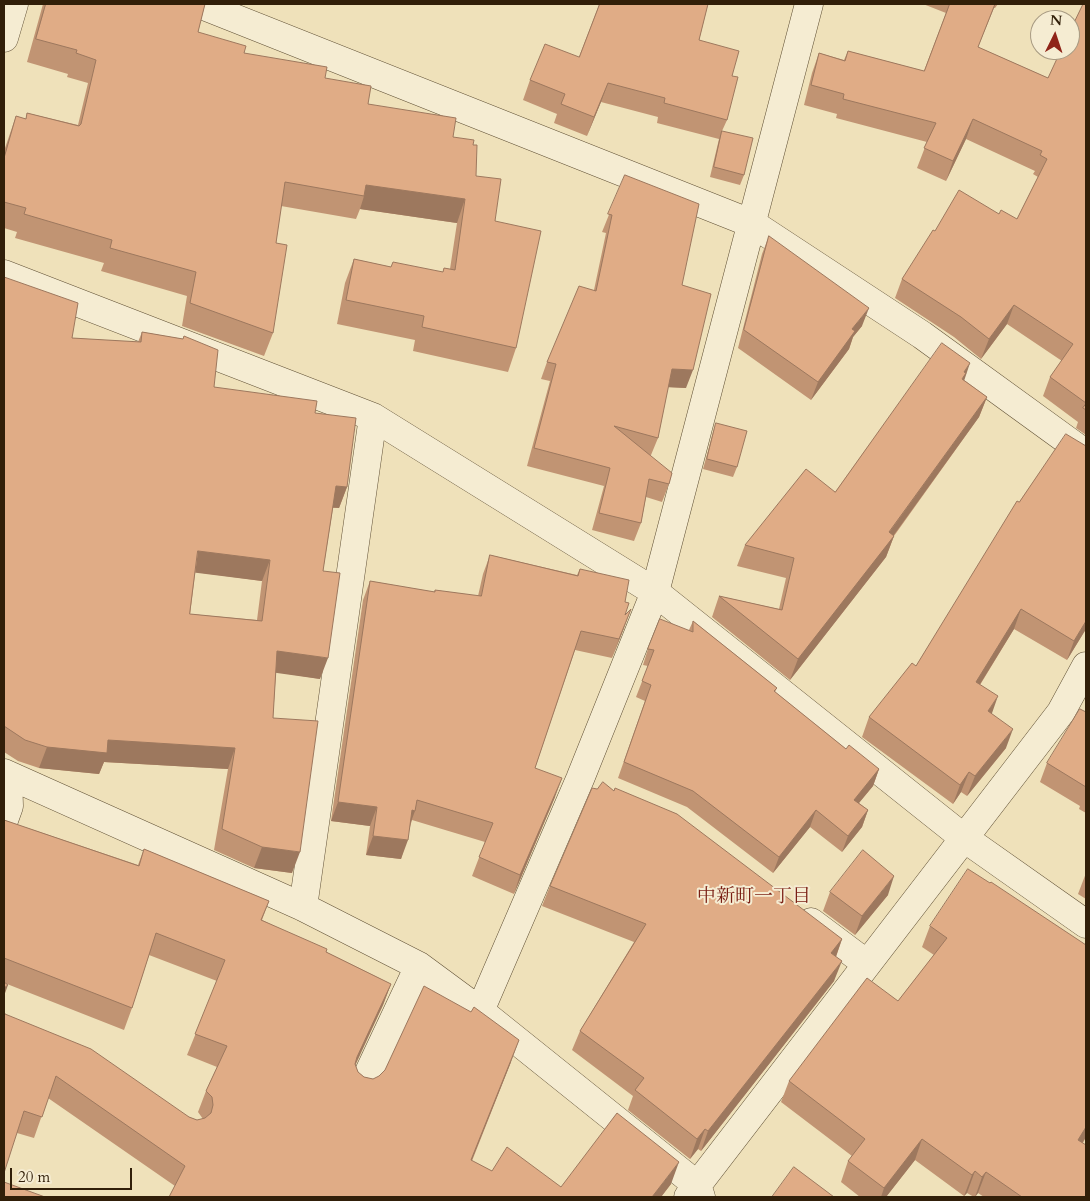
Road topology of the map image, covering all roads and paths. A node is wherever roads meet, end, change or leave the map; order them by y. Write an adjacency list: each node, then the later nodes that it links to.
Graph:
1 (14, 4): 4 (street)
2 (199, 4): 5 (street)
3 (810, 4): 5 (street)
4 (4, 38)
5 (753, 224): 8 (street); 9 (street)
6 (4, 274): 7 (street)
7 (373, 417): 9 (street); 17 (street)
8 (1086, 454)
9 (655, 592): 12 (street); 15 (street)
10 (1086, 666): 15 (street)
11 (6, 774): 14 (street); 17 (street)
12 (580, 780): 13 (street); 21 (street)
13 (607, 790)
14 (4, 820)
15 (964, 838): 18 (street); 19 (street)
16 (788, 904): 19 (street)
17 (303, 907): 20 (street)
18 (1086, 924)
19 (867, 964): 23 (street)
20 (419, 966): 21 (street); 22 (street)
21 (480, 1011): 23 (street)
22 (364, 1085)
23 (695, 1193)

